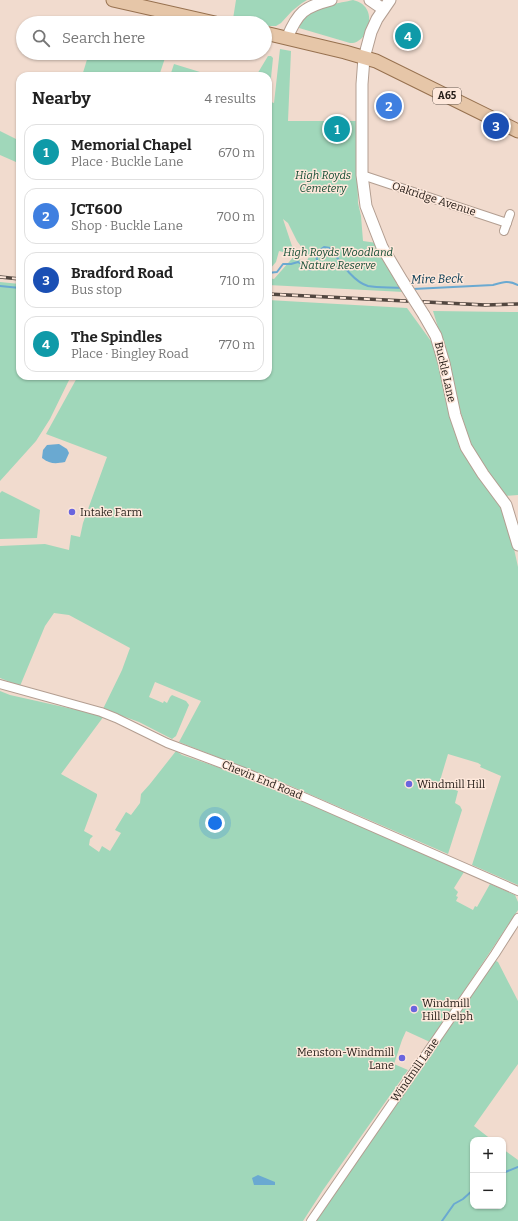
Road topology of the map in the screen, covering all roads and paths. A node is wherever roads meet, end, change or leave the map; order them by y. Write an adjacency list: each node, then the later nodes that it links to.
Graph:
1 (113, 0): 4 (main road)
2 (331, 0): 8 (street)
3 (370, 0): 5 (street)
4 (136, 3): 6 (main road)
5 (387, 4): 9 (street, Buckle Lane)
6 (187, 16)
7 (272, 35): 8 (main road, A65)
8 (287, 38): 9 (main road, A65)
9 (364, 58): 10 (main road, A65); 11 (street, Buckle Lane)
10 (518, 131)
11 (362, 176): 12 (street, Oakridge Avenue); 13 (street, Buckle Lane, bridge)
12 (510, 214)
13 (518, 545)
14 (0, 684): 15 (street, Chevin End Road)
15 (518, 891)
16 (518, 918): 17 (street, Windmill Lane)
17 (311, 1221)

